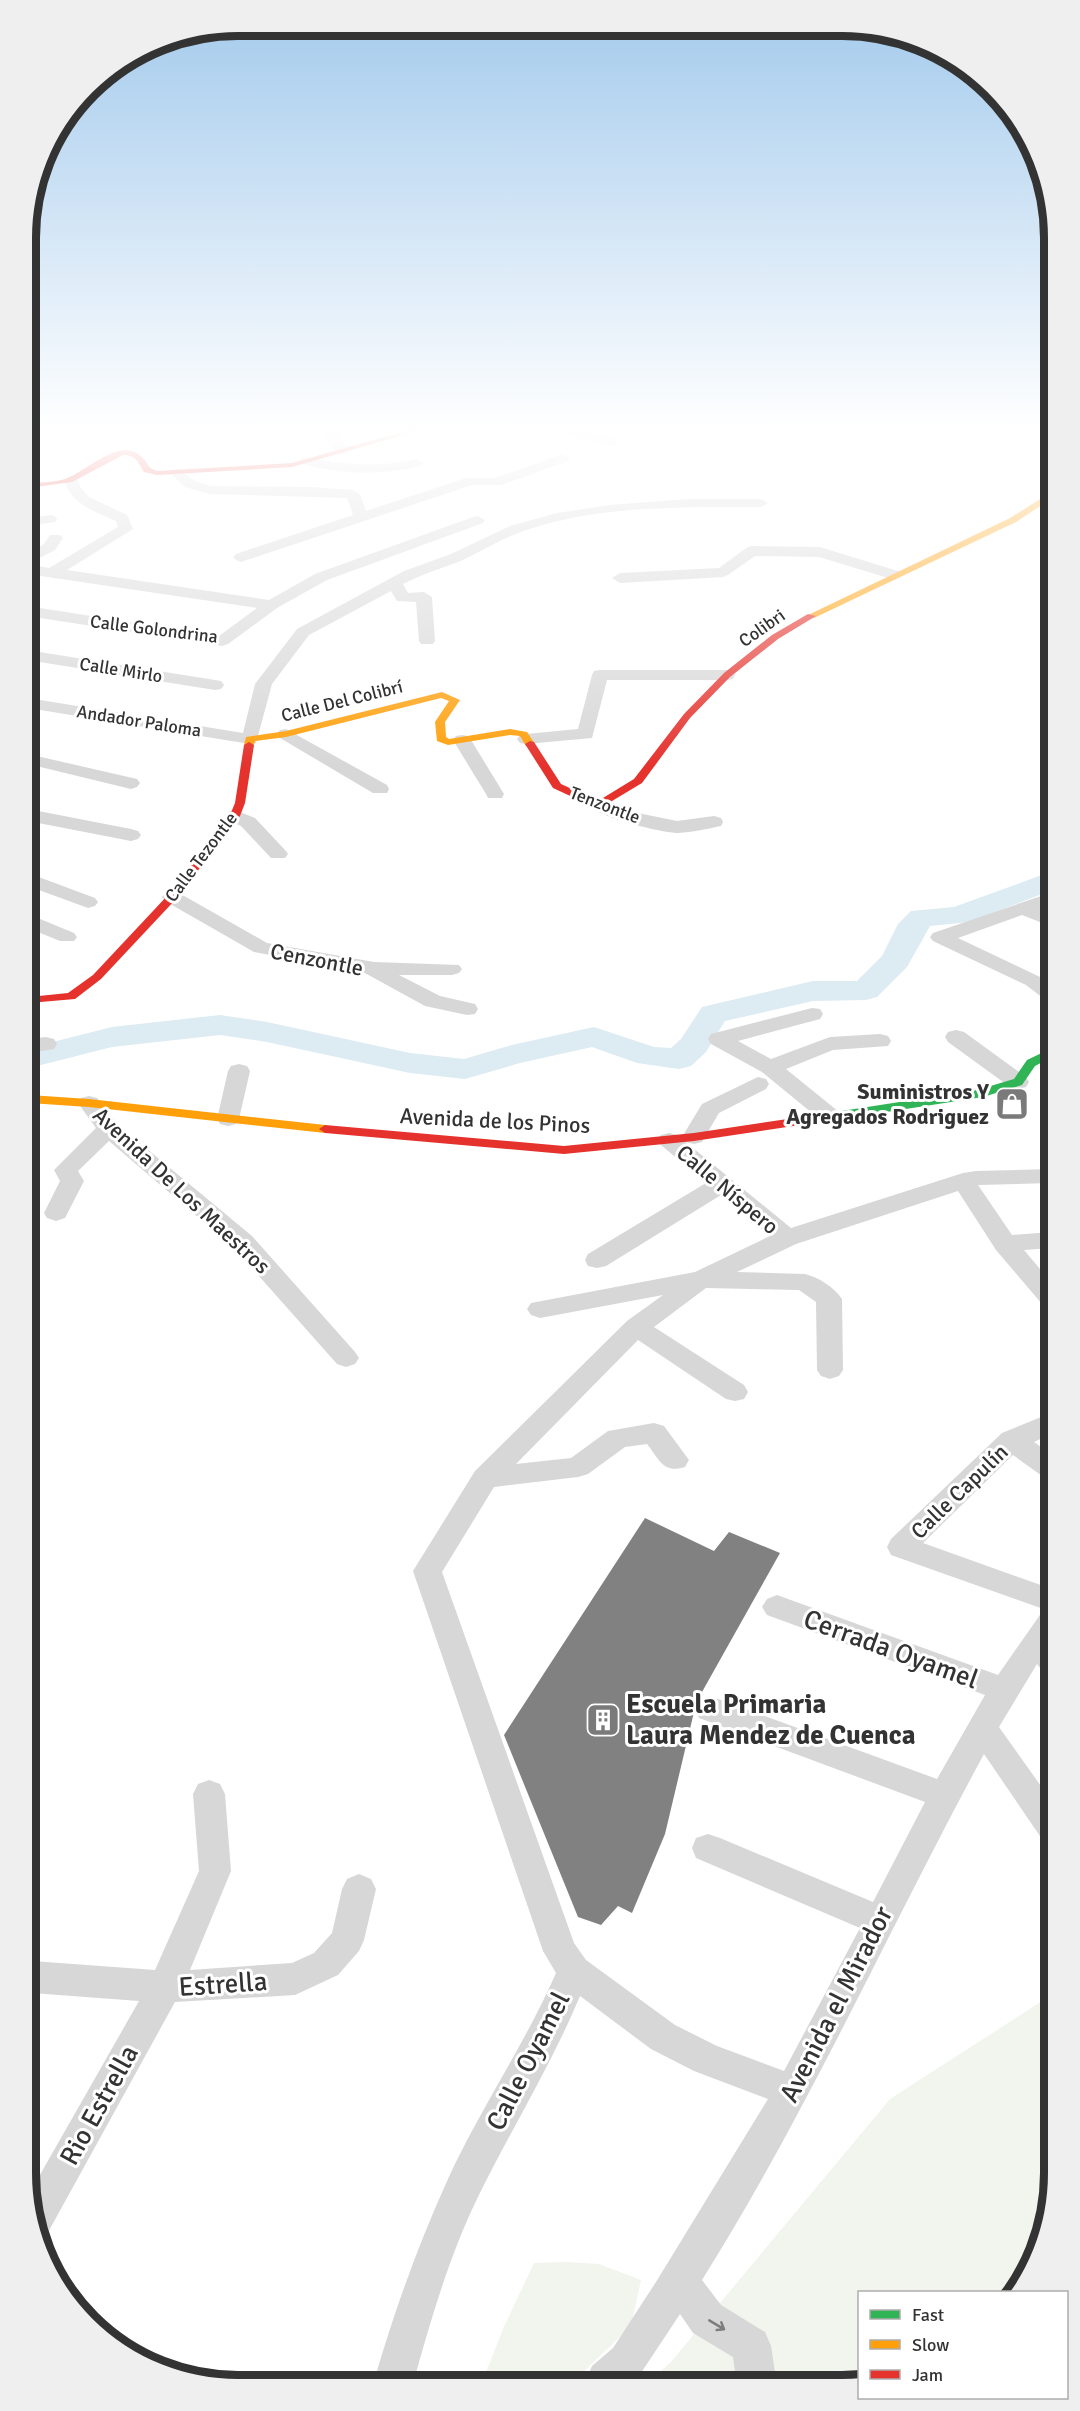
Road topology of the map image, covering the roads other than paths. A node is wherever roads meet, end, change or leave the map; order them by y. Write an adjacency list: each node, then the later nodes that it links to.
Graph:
1 (53, 542): 7 (street)
2 (105, 542): 10 (street)
3 (286, 542): 8 (street)
4 (418, 542): 14 (street, Calle Golondrina)
5 (493, 542): 13 (street, Calle Tezontle)
6 (966, 542): 11 (street, Colibri)
7 (36, 555)
8 (241, 557)
9 (36, 570): 10 (street)
10 (53, 572): 14 (street)
11 (895, 575): 12 (street); 18 (street, Colibri)
12 (620, 578)
13 (395, 583): 16 (street); 23 (street, Calle Tezontle)
14 (271, 605): 15 (street, Calle Golondrina)
15 (36, 612)
16 (427, 641)
17 (36, 656): 19 (street, Calle Mirlo)
18 (727, 675): 22 (street); 29 (street, Colibri)
19 (215, 685)
20 (36, 704): 23 (street, Andador Paloma)
21 (286, 734): 23 (street, Calle Del Colibrí); 24 (street, Calle Del Colibrí); 27 (street)
22 (526, 738): 24 (street); 29 (street, Tenzontle)
23 (250, 739): 30 (street, Calle Tezontle)
24 (462, 740): 28 (street)
25 (36, 761): 26 (street)
26 (131, 783)
27 (380, 789)
28 (495, 794)
29 (598, 805): 32 (street, Tenzontle)
30 (235, 816): 34 (street); 36 (street, Calle Tezontle)
31 (36, 817): 33 (street)
32 (714, 822)
33 (131, 835)
34 (278, 854)
35 (36, 882): 38 (street)
36 (172, 897): 43 (street, Cenzontle); 46 (street, Calle Tezontle)
37 (1044, 901): 39 (street)
38 (87, 902)
39 (1024, 909): 40 (street); 45 (street)
40 (1044, 918)
41 (36, 923): 42 (street)
42 (36, 940)
43 (369, 968): 44 (street); 47 (street, Cenzontle)
44 (452, 969)
45 (1044, 989)
46 (36, 999)
47 (467, 1009)
48 (812, 1014): 53 (street)
49 (956, 1037): 54 (street)
50 (880, 1041): 53 (street)
51 (1044, 1059): 54 (street)
52 (239, 1071): 58 (street)
53 (764, 1076): 57 (street); 60 (street)
54 (1018, 1082): 57 (street, Avenida de los Pinos)
55 (36, 1099): 56 (street, Avenida de los Pinos)
56 (89, 1103): 58 (street, Avenida de los Pinos); 59 (street, Avenida De Los Maestros)
57 (831, 1117): 60 (street, Avenida de los Pinos)
58 (228, 1119): 61 (street, Avenida de los Pinos)
59 (109, 1129): 65 (street); 74 (street, Avenida De Los Maestros)
60 (694, 1137): 61 (street, Avenida de los Pinos)
61 (669, 1140): 64 (street, Calle Níspero)
62 (1044, 1176): 63 (street)
63 (963, 1181): 66 (street); 68 (street)
64 (722, 1184): 66 (street, Calle Níspero); 69 (street)
65 (56, 1213)
66 (787, 1238): 70 (street)
67 (1044, 1241): 68 (street)
68 (1005, 1244): 71 (street)
69 (597, 1260)
70 (701, 1279): 72 (street); 73 (street); 75 (street)
71 (1044, 1286)
72 (540, 1309)
73 (636, 1327): 76 (street); 81 (street)
74 (346, 1358)
75 (831, 1370)
76 (735, 1392)
77 (1044, 1426): 78 (street, Calle Capulín)
78 (1012, 1440): 80 (street); 82 (street, Calle Capulín)
79 (675, 1460): 81 (street)
80 (1044, 1463)
81 (485, 1478): 94 (street, Calle Oyamel)
82 (1044, 1598)
83 (777, 1607): 85 (street, Cerrada Oyamel)
84 (1044, 1644): 85 (street, Avenida el Mirador)
85 (1005, 1690): 87 (street, Avenida el Mirador)
86 (710, 1708): 89 (street)
87 (982, 1727): 89 (street, Avenida el Mirador); 90 (street)
88 (209, 1794): 96 (street, Rio Estrella)
89 (945, 1796): 93 (street, Avenida el Mirador)
90 (1044, 1816)
91 (708, 1848): 93 (street)
92 (359, 1889): 96 (street, Estrella)
93 (879, 1920): 97 (street, Avenida el Mirador)
94 (574, 1971): 97 (street); 100 (street, Calle Oyamel)
95 (36, 1977): 96 (street, Estrella)
96 (165, 1988): 98 (street, Rio Estrella)
97 (792, 2091): 99 (street, Avenida el Mirador)
98 (40, 2211)
99 (679, 2281): 101 (street, Avenida el Mirador); 102 (street, one-way to 102)
100 (395, 2375)
101 (612, 2375)
102 (756, 2375)

